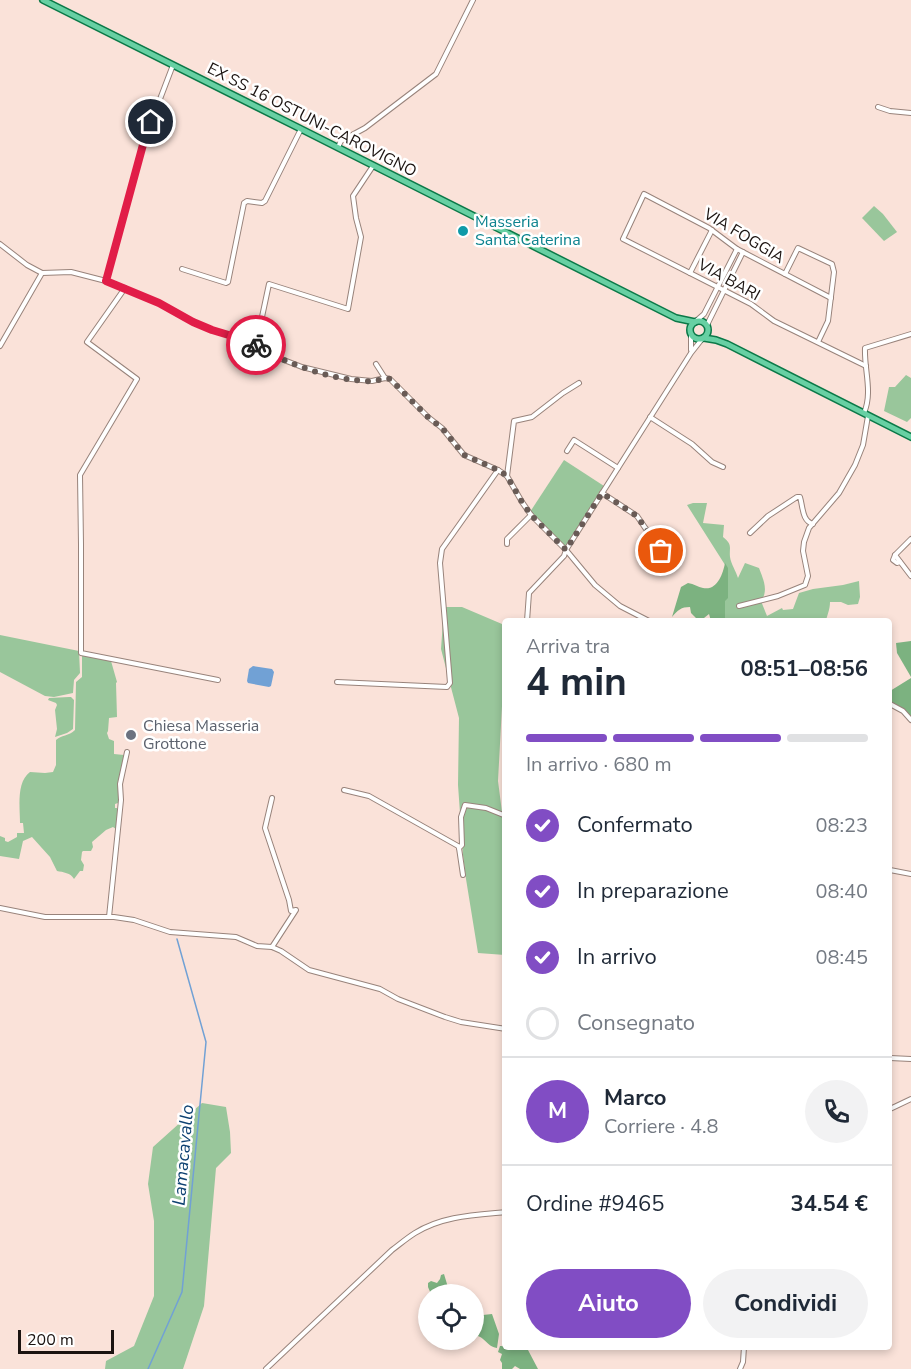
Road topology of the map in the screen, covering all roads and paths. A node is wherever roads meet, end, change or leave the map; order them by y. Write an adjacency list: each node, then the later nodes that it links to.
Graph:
1 (43, 0): 3 (main road, EX SS 16 OSTUNI-CAROVIGNO)
2 (473, 0): 7 (street)
3 (173, 65): 6 (main road, EX SS 16 OSTUNI-CAROVIGNO); 18 (street)
4 (879, 107): 5 (street)
5 (911, 113)
6 (301, 129): 7 (main road, EX SS 16 OSTUNI-CAROVIGNO); 14 (street)
7 (338, 148): 8 (main road, EX SS 16 OSTUNI-CAROVIGNO)
8 (373, 166): 23 (main road, EX SS 16 OSTUNI-CAROVIGNO); 32 (street)
9 (644, 194): 10 (street, VIA FOGGIA); 16 (street, VIA BARI)
10 (712, 230): 12 (street, VIA FOGGIA); 16 (street)
11 (0, 244): 15 (street)
12 (737, 249): 13 (street, VIA FOGGIA); 19 (street)
13 (743, 252): 17 (street, VIA FOGGIA); 21 (street)
14 (182, 269)
15 (42, 273): 18 (street); 31 (street)
16 (690, 273): 19 (street, VIA BARI)
17 (785, 274): 22 (street, VIA FOGGIA); 22 (street)
18 (106, 281): 20 (street)
19 (718, 287): 21 (street, VIA BARI); 24 (street)
20 (125, 288): 32 (street); 58 (street)
21 (724, 290): 25 (street); 29 (street, VIA BARI)
22 (831, 298): 29 (street)
23 (676, 318): 24 (main road); 26 (main road)
24 (696, 321): 25 (main road); 26 (main road)
25 (708, 326): 28 (main road); 30 (main road)
26 (691, 334): 28 (main road); 33 (street)
27 (911, 334): 35 (street)
28 (703, 339): 30 (main road); 33 (street)
29 (818, 342): 35 (street, VIA BARI)
30 (727, 344): 38 (main road)
31 (0, 346)
32 (256, 346): 36 (street)
33 (691, 353): 39 (street)
34 (376, 364): 36 (street)
35 (866, 366): 38 (street)
36 (385, 378): 44 (street)
37 (579, 383): 45 (street)
38 (866, 415): 40 (main road); 48 (street)
39 (650, 417): 42 (street); 43 (street)
40 (911, 437)
41 (567, 452): 43 (street)
42 (723, 466)
43 (618, 468): 46 (street)
44 (498, 470): 45 (street); 59 (street)
45 (507, 476): 47 (street)
46 (602, 493): 52 (street); 53 (street)
47 (531, 515): 51 (street); 52 (street)
48 (813, 524): 49 (street); 55 (street)
49 (750, 533)
50 (911, 539): 54 (street)
51 (507, 544)
52 (566, 550): 56 (street); 57 (street)
53 (670, 564)
54 (911, 576)
55 (739, 606)
56 (527, 618)
57 (643, 618)
58 (218, 680)
59 (337, 682)
60 (892, 705): 61 (street)
61 (911, 720)
62 (127, 752): 71 (street)
63 (344, 790): 66 (street)
64 (272, 798): 72 (street)
65 (502, 814): 66 (street)
66 (459, 848): 69 (street)
67 (892, 870): 68 (street)
68 (911, 873)
69 (463, 875)
70 (0, 908): 71 (street)
71 (109, 917): 72 (street)
72 (272, 947): 73 (street)
73 (502, 1028)
74 (892, 1058): 75 (street)
75 (911, 1059)
76 (911, 1099): 77 (street)
77 (892, 1108)
78 (502, 1212): 80 (street)
79 (744, 1350): 81 (street)
80 (266, 1369)
81 (740, 1369)

